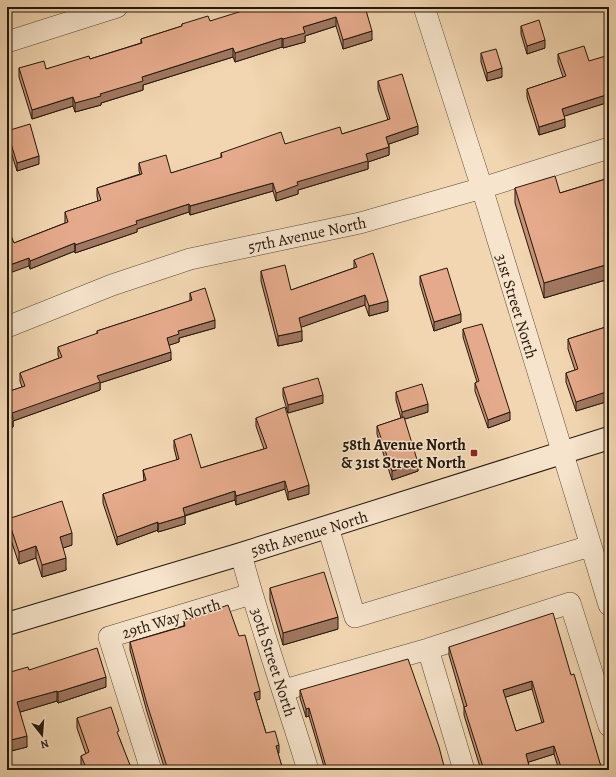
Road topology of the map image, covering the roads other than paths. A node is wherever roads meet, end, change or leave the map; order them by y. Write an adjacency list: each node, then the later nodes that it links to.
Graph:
1 (117, 7): 3 (street)
2 (424, 7): 5 (street, 31st Street North)
3 (7, 42)
4 (609, 148): 5 (street, 57th Avenue North)
5 (482, 188): 6 (street, 57th Avenue North); 8 (street, 31st Street North)
6 (7, 327)
7 (609, 438): 8 (street, 58th Avenue North)
8 (561, 453): 9 (street, 58th Avenue North); 10 (street, 31st Street North)
9 (328, 527): 10 (street); 11 (street, 58th Avenue North)
10 (590, 546): 13 (street, 31st Street North)
11 (241, 554): 12 (street, 30th Street North); 14 (street, 58th Avenue North)
12 (251, 594): 16 (street, 30th Street North); 18 (street, 29th Way North)
13 (609, 605)
14 (7, 624)
15 (428, 648): 16 (street); 17 (street); 20 (street)
16 (284, 690): 19 (street, 30th Street North)
17 (609, 726)
18 (151, 770)
19 (308, 770)
20 (464, 770)

